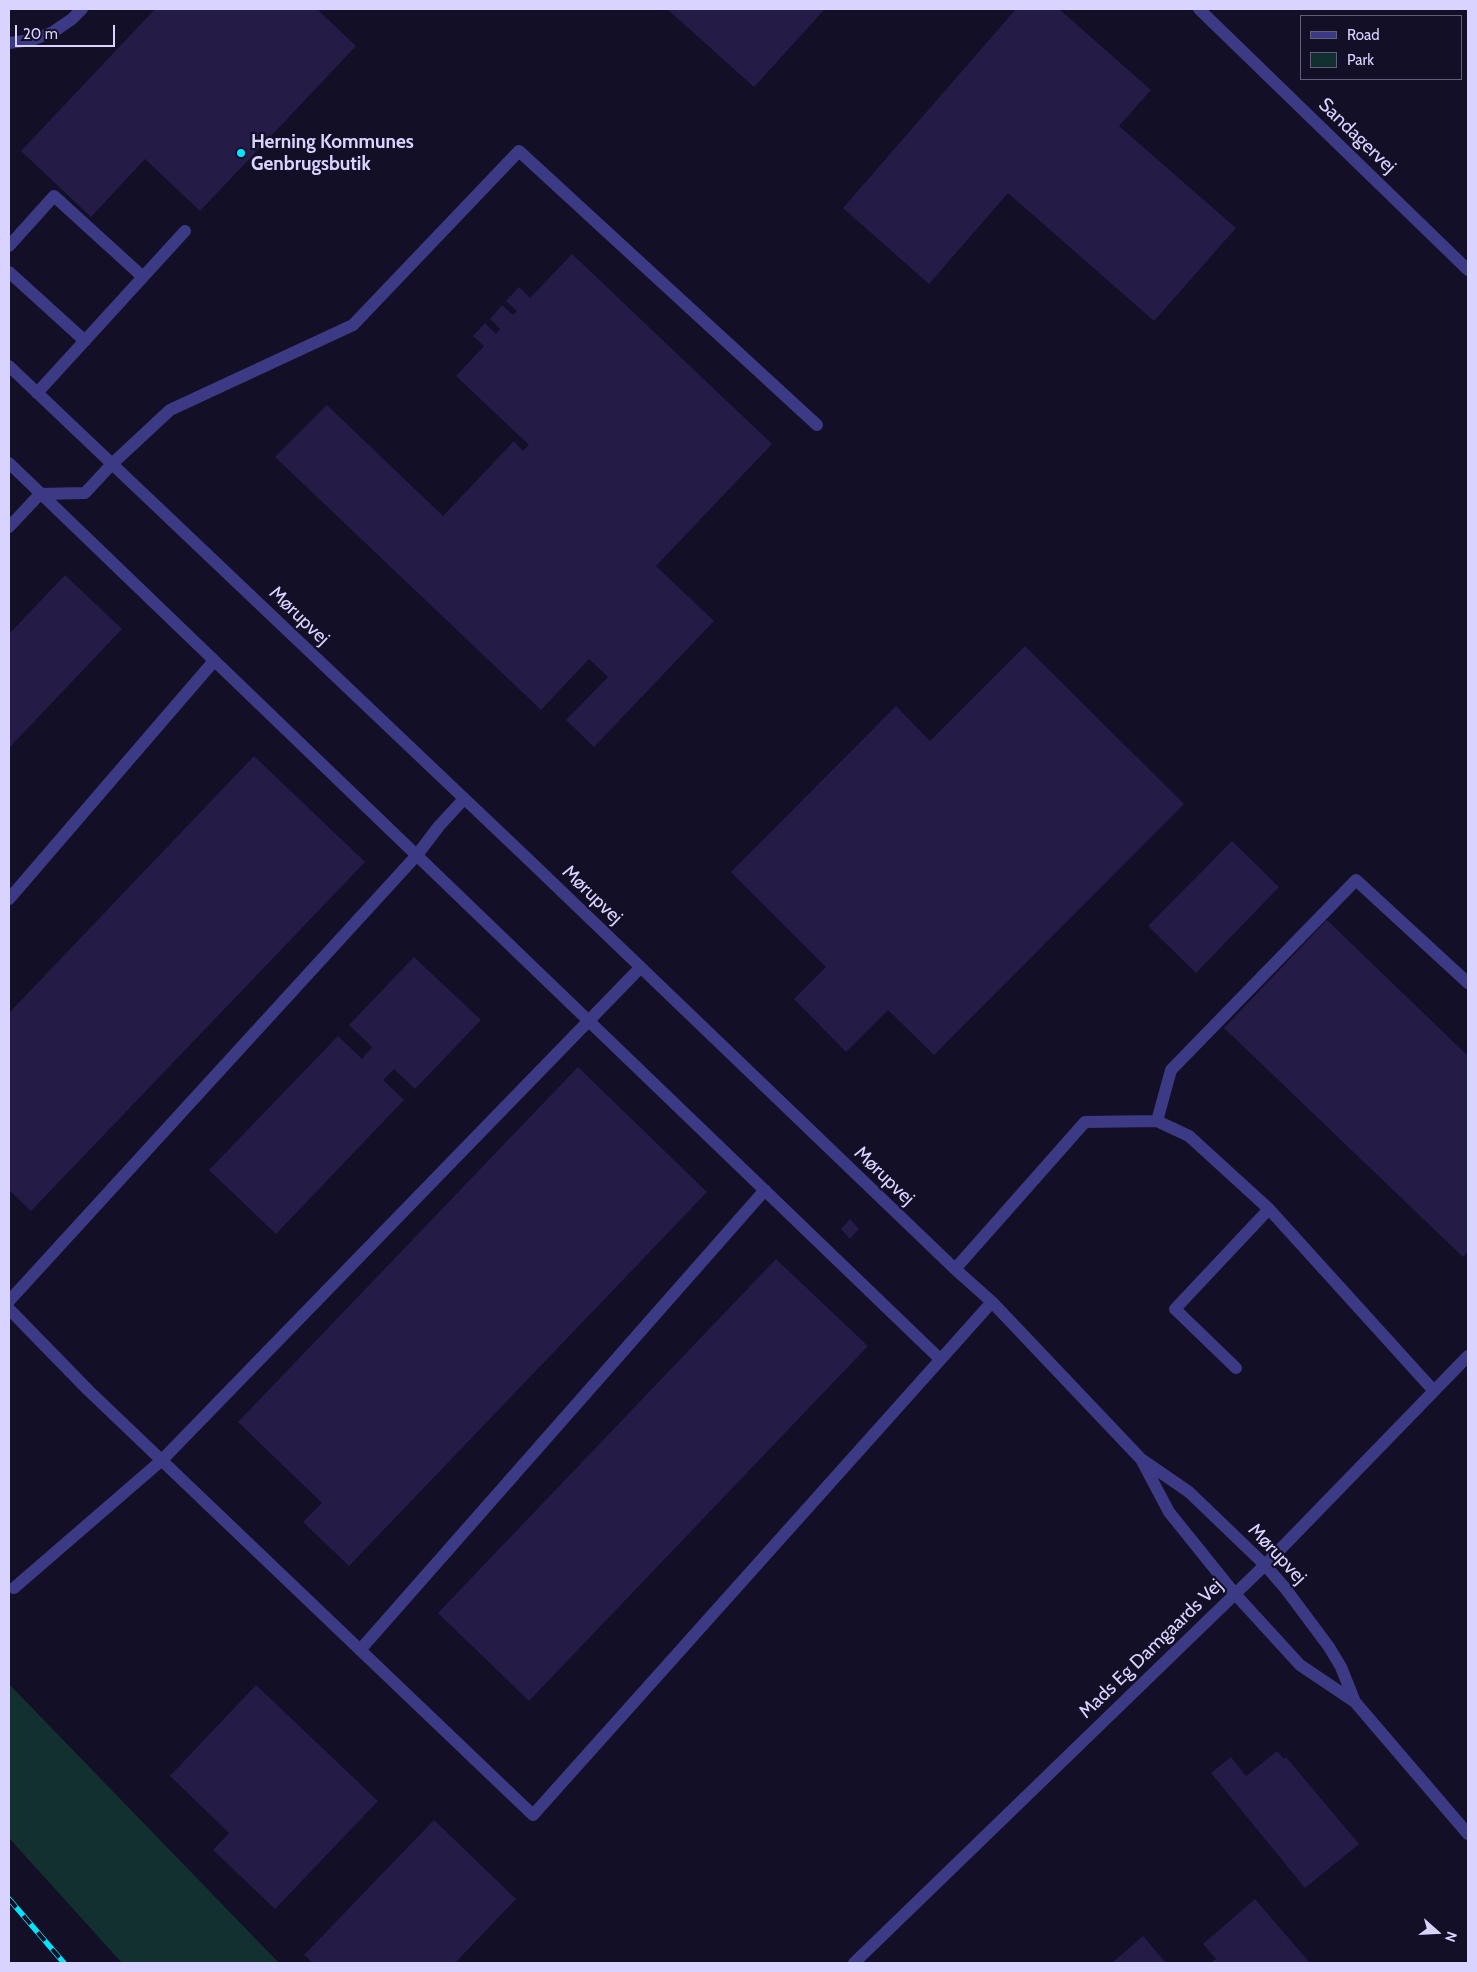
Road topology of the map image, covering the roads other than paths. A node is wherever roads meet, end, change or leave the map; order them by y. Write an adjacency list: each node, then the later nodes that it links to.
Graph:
1 (82, 9): 3 (street)
2 (1199, 9): 6 (street, Sandagervej)
3 (9, 43)
4 (185, 231): 8 (street)
5 (9, 246): 8 (street)
6 (1468, 270)
7 (9, 272): 9 (street)
8 (143, 277): 9 (street)
9 (84, 341): 11 (street)
10 (9, 366): 11 (street, Mørupvej)
11 (37, 393): 14 (street, Mørupvej)
12 (817, 425): 14 (street)
13 (9, 463): 15 (street)
14 (112, 464): 15 (street); 18 (street, Mørupvej)
15 (40, 494): 16 (street); 17 (street)
16 (9, 527)
17 (214, 661): 19 (street); 20 (street)
18 (464, 799): 19 (street); 21 (street, Mørupvej)
19 (417, 855): 23 (street); 28 (street)
20 (9, 899)
21 (640, 968): 23 (street); 27 (street, Mørupvej)
22 (1468, 983): 24 (street)
23 (589, 1022): 25 (street); 36 (street)
24 (1157, 1121): 26 (street); 27 (street)
25 (765, 1190): 32 (street); 40 (street)
26 (1269, 1209): 33 (street); 34 (street)
27 (955, 1269): 29 (street, Mørupvej)
28 (9, 1301)
29 (992, 1302): 32 (street); 35 (street, Mørupvej)
30 (9, 1309): 36 (street)
31 (1468, 1356): 34 (street, Mads Eg Damgaards Vej)
32 (940, 1358): 40 (street)
33 (1236, 1368)
34 (1434, 1391): 37 (street, Mads Eg Damgaards Vej)
35 (1141, 1459): 37 (street, Mørupvej); 39 (street, Mørupvej)
36 (162, 1460): 38 (street); 40 (street)
37 (1265, 1565): 39 (street, Mads Eg Damgaards Vej); 41 (street, Mørupvej)
38 (14, 1588)
39 (1235, 1594): 41 (street, Mørupvej); 43 (street, Mads Eg Damgaards Vej)
40 (360, 1650)
41 (1355, 1702): 42 (street, Mørupvej)
42 (1468, 1834)
43 (854, 1963)

